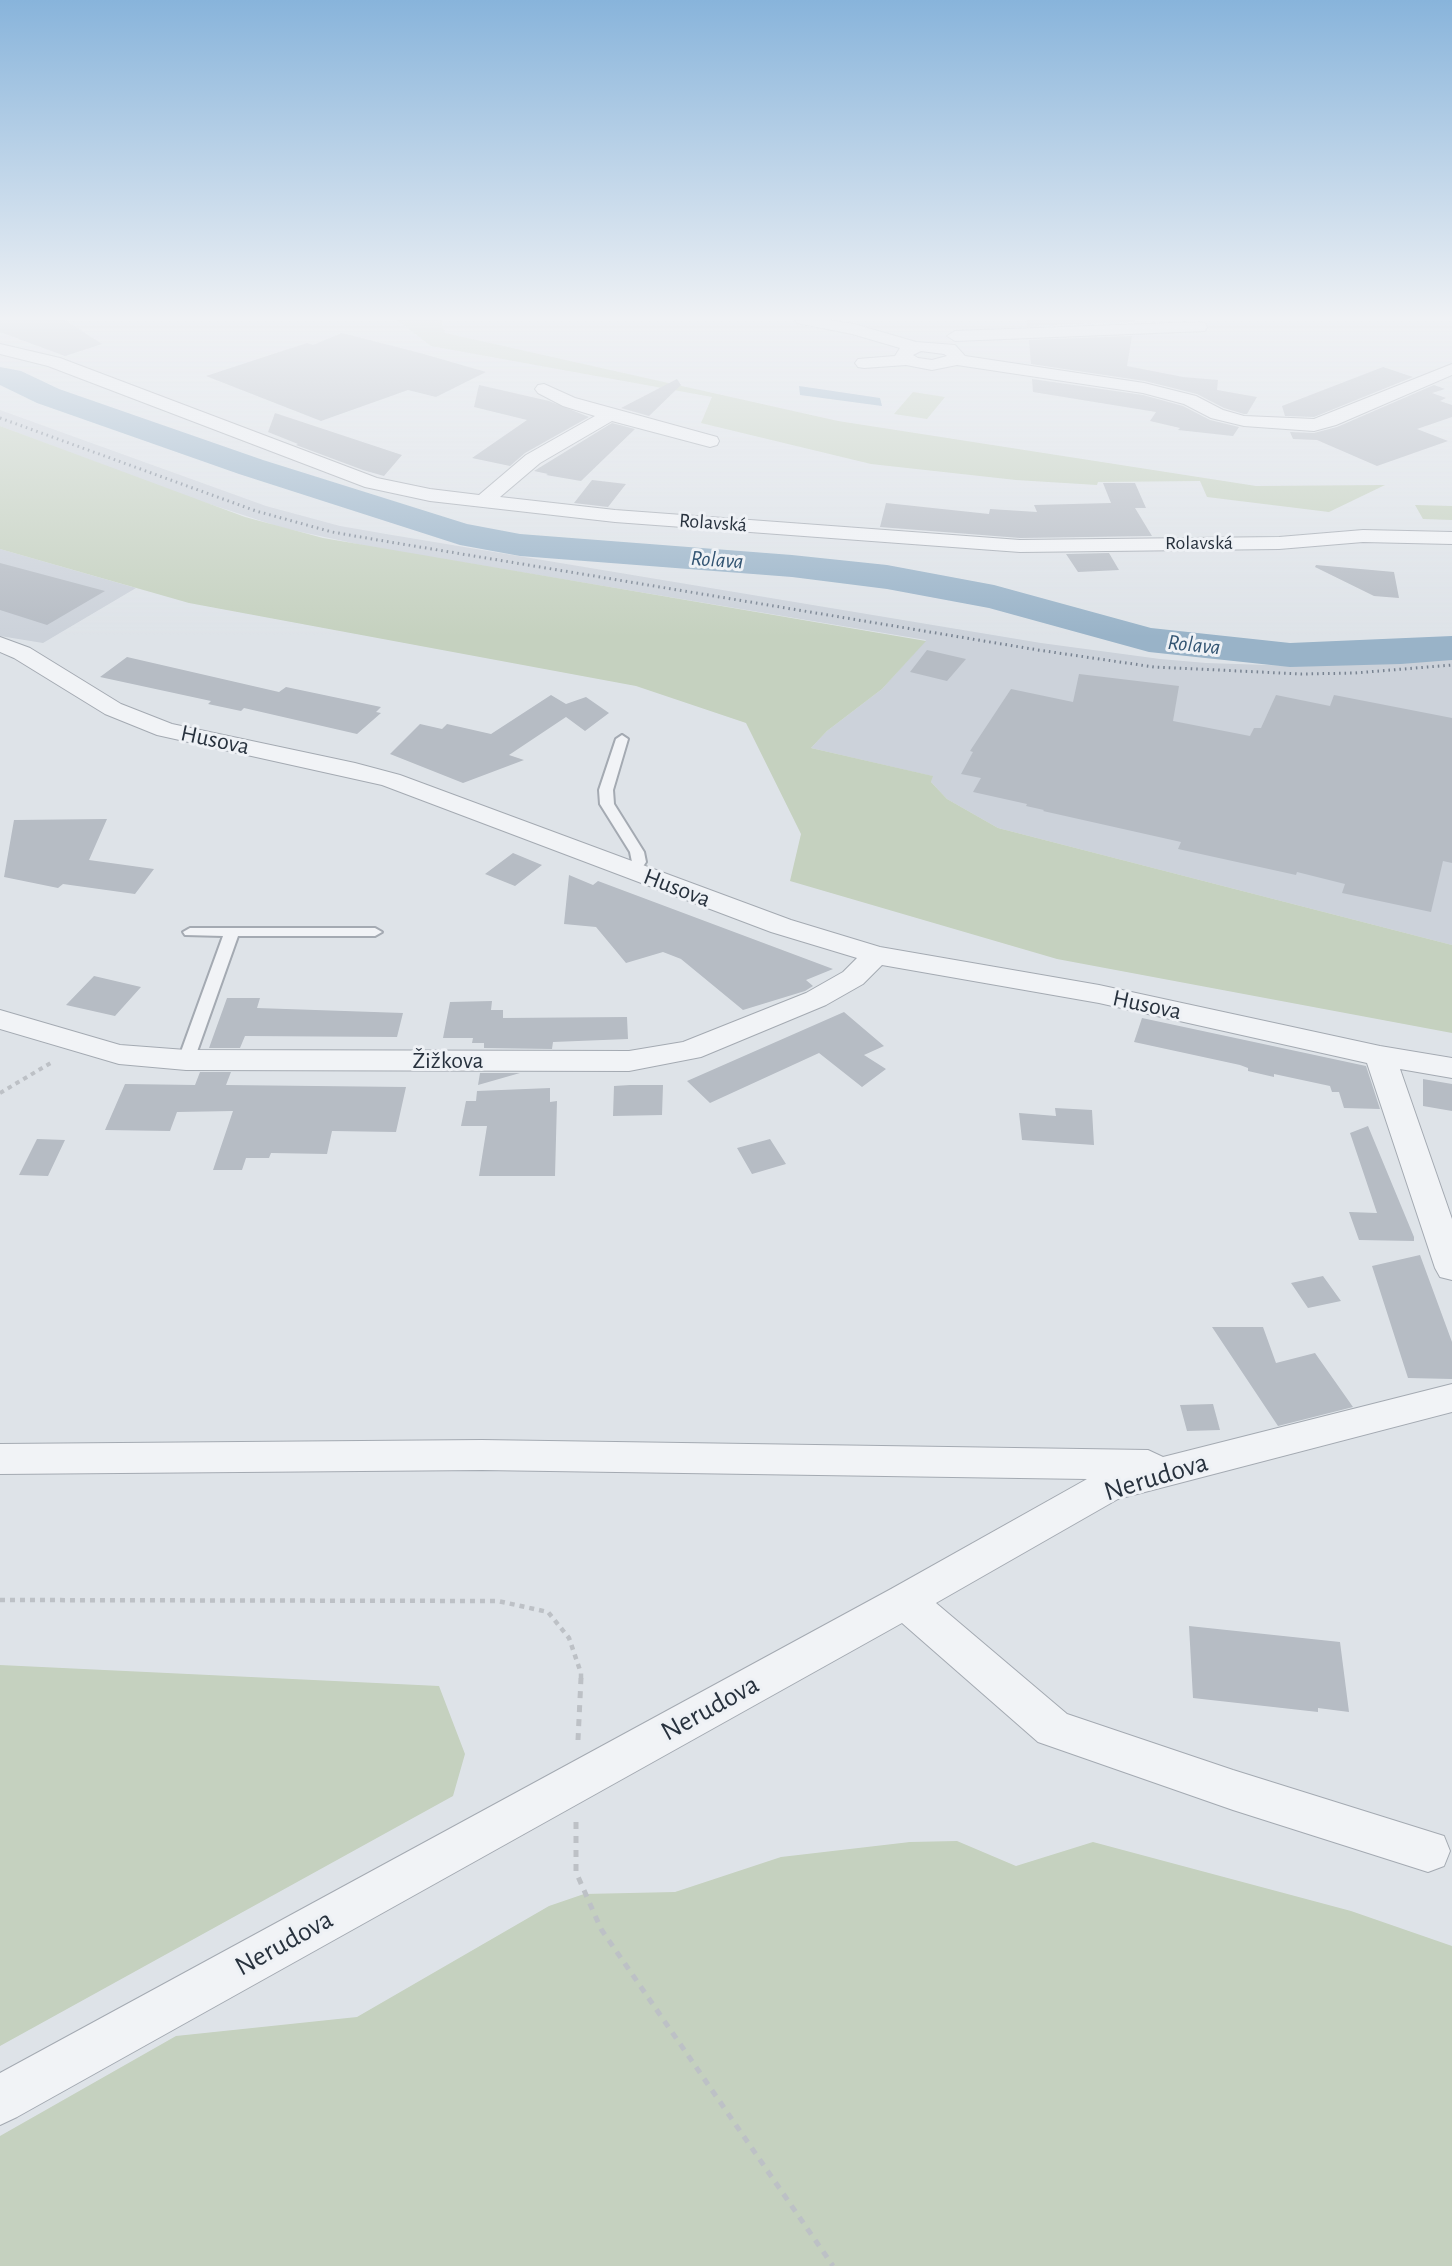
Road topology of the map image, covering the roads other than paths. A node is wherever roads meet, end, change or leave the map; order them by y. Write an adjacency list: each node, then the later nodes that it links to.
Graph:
1 (222, 426): 5 (street, Rolavská)
2 (591, 426): 5 (street)
3 (651, 426): 4 (street)
4 (710, 441)
5 (484, 501): 6 (street, Rolavská)
6 (1452, 538)
7 (7, 654): 9 (street, Husova)
8 (622, 739): 9 (lane)
9 (633, 871): 13 (street, Husova)
10 (190, 932): 11 (lane)
11 (232, 932): 12 (lane); 16 (lane)
12 (375, 932)
13 (876, 955): 15 (street, Husova); 16 (street, Žižkova)
14 (0, 1019): 16 (street, Žižkova)
15 (1380, 1056): 17 (street, Husova); 18 (street)
16 (186, 1060)
17 (1452, 1068)
18 (1452, 1268)
19 (1452, 1398): 21 (street, Nerudova)
20 (0, 1459): 21 (street)
21 (1186, 1466): 22 (street, Nerudova)
22 (904, 1601): 23 (street); 24 (street, Nerudova)
23 (1428, 1851)
24 (0, 2100)

